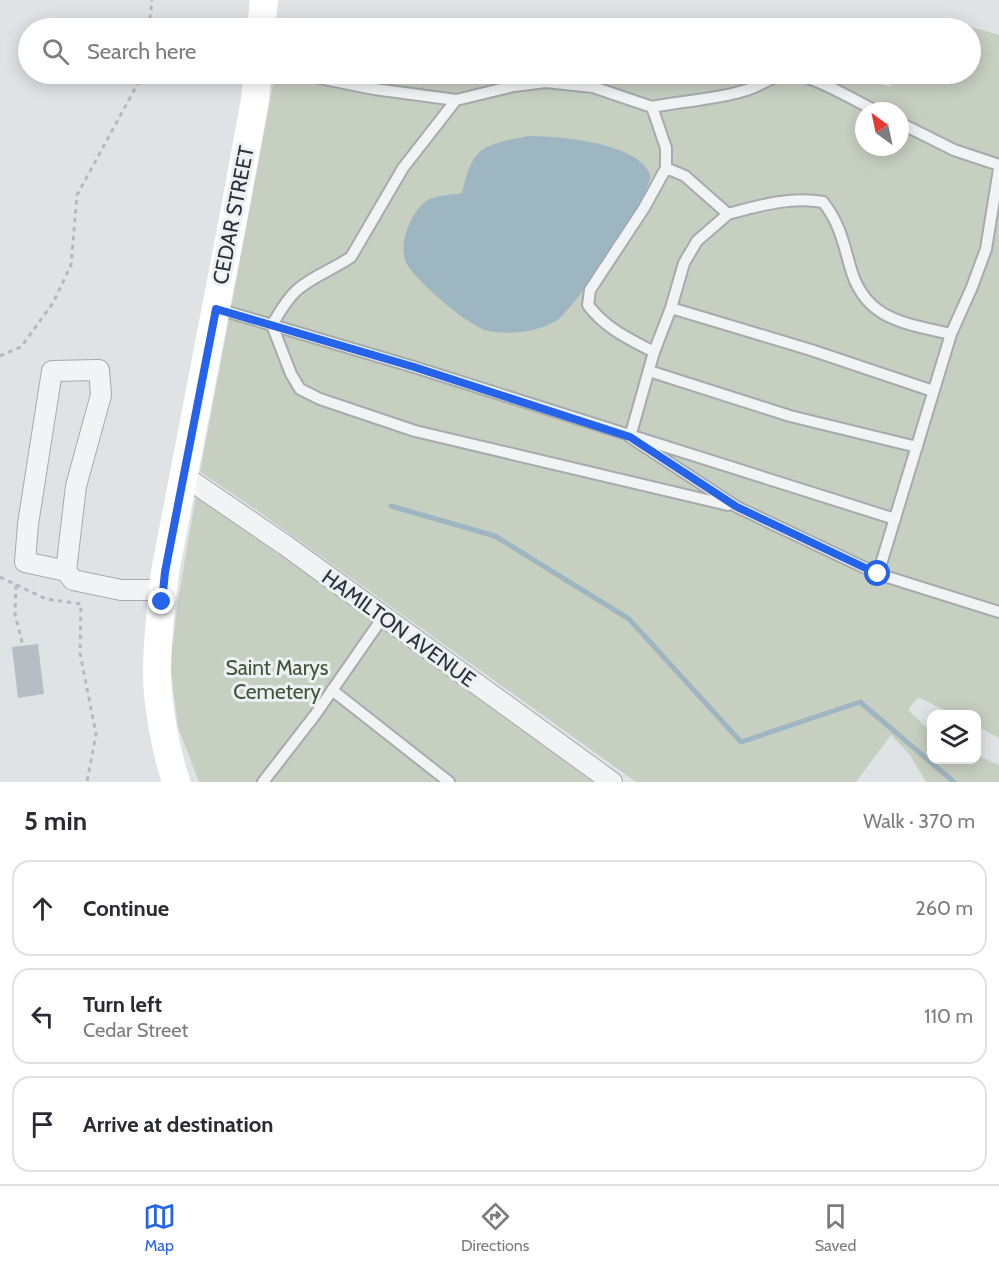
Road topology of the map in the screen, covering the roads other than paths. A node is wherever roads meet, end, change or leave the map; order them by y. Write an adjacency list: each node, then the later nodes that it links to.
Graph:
1 (264, 0): 2 (main road)
2 (262, 18)
3 (256, 84): 17 (main road, CEDAR STREET)
4 (349, 84): 9 (lane)
5 (530, 84): 9 (lane)
6 (565, 84): 11 (lane)
7 (759, 84): 11 (lane)
8 (822, 84): 10 (lane)
9 (456, 100): 18 (lane)
10 (858, 102)
11 (652, 107): 14 (lane)
12 (909, 128): 13 (lane)
13 (999, 167): 19 (lane)
14 (666, 168): 15 (lane); 20 (lane)
15 (728, 214): 16 (lane); 19 (lane)
16 (671, 308): 20 (lane); 22 (lane)
17 (216, 309): 18 (lane); 25 (main road, CEDAR STREET)
18 (272, 325): 23 (lane); 26 (lane)
19 (951, 334): 22 (lane)
20 (654, 352): 21 (lane)
21 (649, 372): 23 (lane); 24 (lane)
22 (933, 391): 24 (lane)
23 (630, 437): 26 (lane); 27 (lane)
24 (917, 447): 27 (lane)
25 (184, 476): 30 (main road, CEDAR STREET); 32 (street, HAMILTON AVENUE)
26 (737, 507): 29 (lane)
27 (895, 519): 29 (lane)
28 (66, 571): 28 (street); 30 (street)
29 (878, 574): 31 (lane)
30 (163, 590): 34 (main road, CEDAR STREET)
31 (999, 612)
32 (383, 617): 33 (lane); 37 (street, HAMILTON AVENUE)
33 (332, 690): 35 (lane); 36 (lane)
34 (176, 782)
35 (263, 782)
36 (449, 782)
37 (612, 782)

